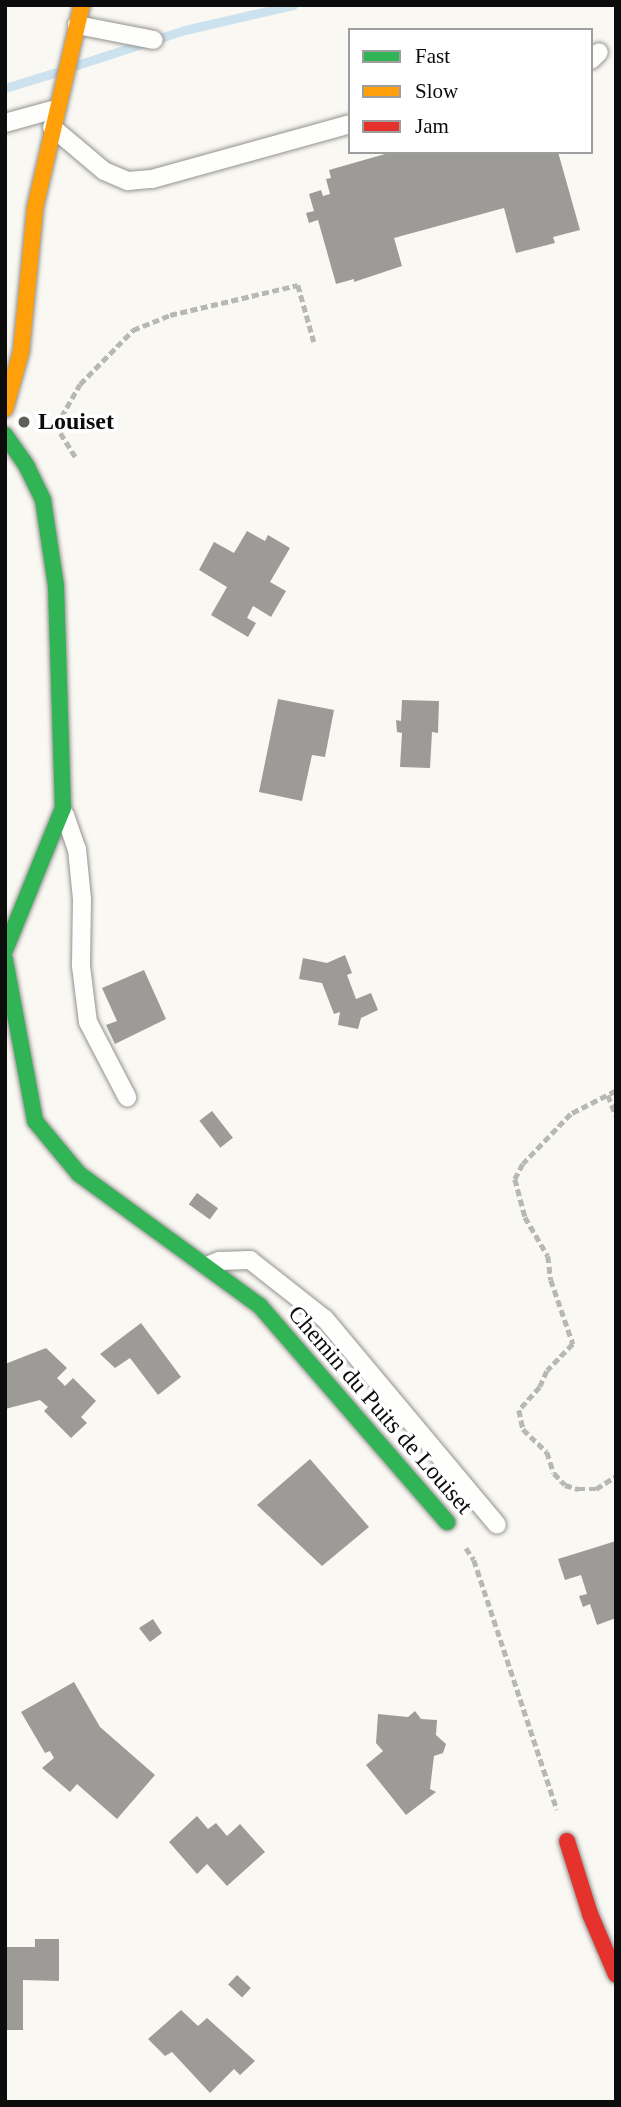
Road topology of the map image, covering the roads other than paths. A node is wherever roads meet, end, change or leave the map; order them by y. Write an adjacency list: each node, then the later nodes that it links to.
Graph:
1 (82, 5): 2 (street)
2 (77, 25): 3 (lane); 4 (street)
3 (154, 40)
4 (56, 109): 5 (lane); 7 (street)
5 (5, 122)
6 (348, 125): 7 (lane)
7 (52, 127): 8 (street)
8 (5, 409)
9 (5, 435): 10 (street)
10 (63, 808): 11 (street); 13 (lane)
11 (5, 950)
12 (5, 960): 14 (street, Chemin du Puits de Louiset)
13 (127, 1097)
14 (205, 1266): 15 (street, Chemin du Puits de Louiset); 16 (lane)
15 (447, 1522)
16 (497, 1525)
17 (567, 1841): 18 (street)
18 (616, 1975)

